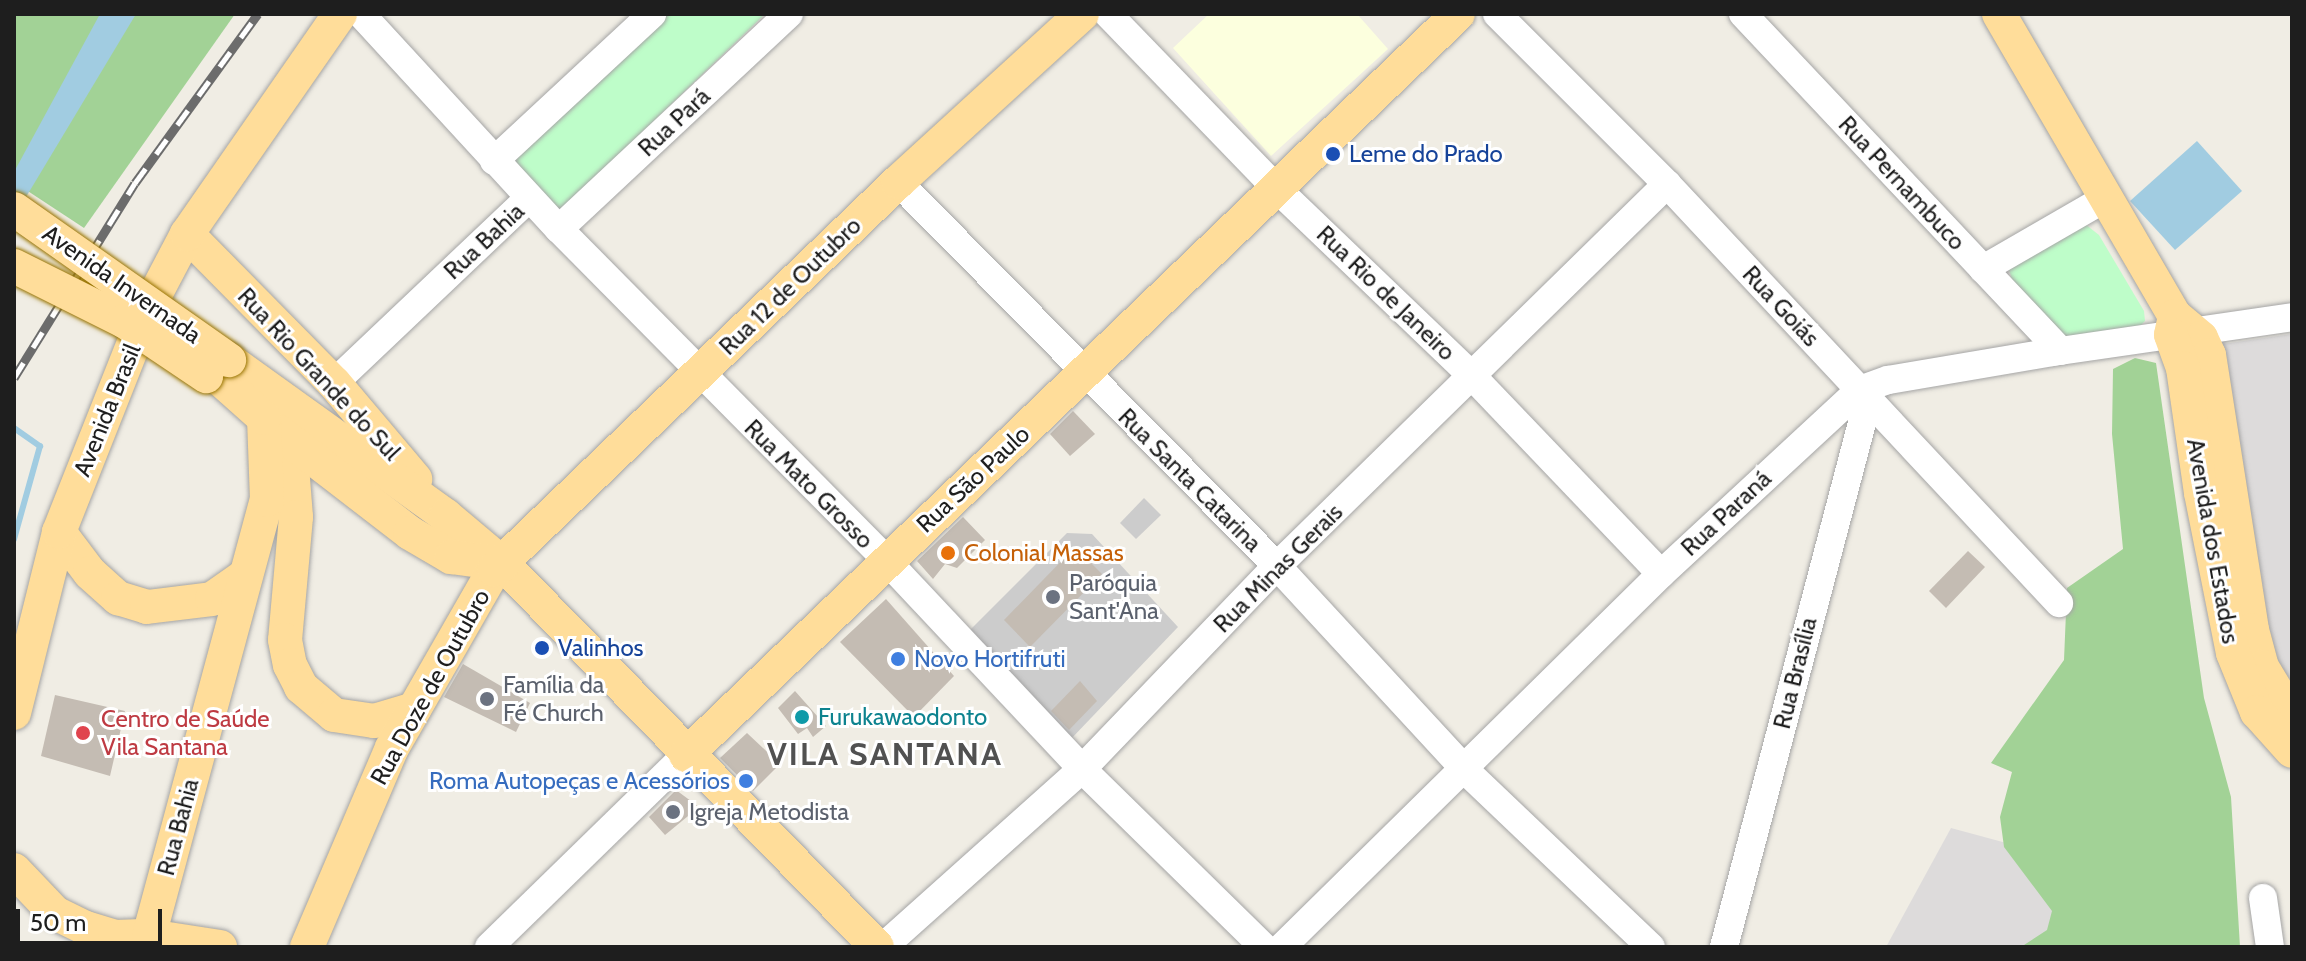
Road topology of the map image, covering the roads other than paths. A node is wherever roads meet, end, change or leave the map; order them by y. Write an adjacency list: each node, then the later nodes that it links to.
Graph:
1 (340, 14): 20 (main road, Avenida Brasil)
2 (361, 14): 11 (street, Rua Mato Grosso)
3 (652, 14): 11 (street)
4 (789, 14): 18 (street, Rua Pará)
5 (1082, 14): 12 (main road, Rua 12 de Outubro)
6 (1108, 14): 14 (street, Rua Rio de Janeiro)
7 (1458, 14): 14 (main road, Rua São Paulo)
8 (1497, 14): 13 (street, Rua Goiás)
9 (1743, 14): 22 (street, Rua Pernambuco)
10 (1999, 14): 16 (main road, Avenida dos Estados)
11 (494, 161): 15 (street, Rua Mato Grosso)
12 (898, 182): 26 (main road, Rua 12 de Outubro); 28 (street, Rua Santa Catarina)
13 (1667, 184): 29 (street, Rua Minas Gerais); 31 (street, Rua Goiás)
14 (1274, 186): 28 (main road, Rua São Paulo); 29 (street, Rua Rio de Janeiro)
15 (529, 198): 18 (street, Rua Mato Grosso); 30 (street, Rua Bahia)
16 (2106, 198): 22 (street); 24 (main road, Avenida dos Estados)
17 (14, 209): 27 (main road, Avenida Invernada, bridge)
18 (559, 229): 26 (street, Rua Mato Grosso)
19 (14, 233): 27 (main road, Avenida Invernada)
20 (187, 234): 30 (main road, Rua Rio Grande do Sul); 34 (main road, Avenida Brasil)
21 (14, 266): 27 (main road, bridge)
22 (1983, 269): 25 (street, Rua Pernambuco)
23 (2292, 317): 24 (street, Rua Paraná)
24 (2180, 328): 25 (street, Rua Paraná); 43 (main road, Avenida dos Estados); 44 (main road, Avenida dos Estados)
25 (2061, 351): 31 (street, Rua Paraná)
26 (699, 374): 35 (street, Rua Mato Grosso); 36 (main road, Rua 12 de Outubro)
27 (220, 375): 32 (main road); 33 (main road)
28 (1085, 375): 35 (main road, Rua São Paulo); 37 (street, Rua Santa Catarina)
29 (1473, 377): 37 (street, Rua Minas Gerais); 38 (street, Rua Rio de Janeiro)
30 (334, 383): 33 (main road, Rua Rio Grande do Sul)
31 (1864, 395): 38 (street, Rua Paraná); 40 (street, Rua Goiás); 59 (street, Rua Brasília)
32 (270, 424): 36 (main road); 39 (main road, Rua Bahia); 41 (main road)
33 (446, 516): 36 (main road)
34 (59, 532): 39 (main road); 42 (main road, Avenida Brasil)
35 (886, 560): 45 (main road, Rua São Paulo); 46 (street, Rua Mato Grosso)
36 (503, 564): 41 (main road, Rua Doze de Outubro); 45 (main road)
37 (1277, 566): 46 (street, Rua Minas Gerais); 47 (street, Rua Santa Catarina)
38 (1661, 574): 47 (street, Rua Paraná)
39 (242, 578): 50 (main road, Rua Bahia)
40 (2059, 603)
41 (414, 709): 52 (main road, Rua Doze de Outubro)
42 (14, 713)
43 (2292, 717)
44 (2292, 751)
45 (686, 755): 53 (street, Rua São Paulo); 54 (main road)
46 (1082, 769): 55 (street, Rua Minas Gerais); 56 (street, Rua Mato Grosso)
47 (1464, 769): 57 (street, Rua Paraná); 58 (street, Rua Santa Catarina)
48 (14, 870): 50 (main road)
49 (2263, 898): 60 (street)
50 (149, 936): 51 (main road)
51 (220, 947)
52 (307, 947)
53 (489, 947)
54 (877, 947)
55 (883, 947)
56 (1264, 947)
57 (1282, 947)
58 (1651, 947)
59 (1724, 947)
60 (2270, 947)

